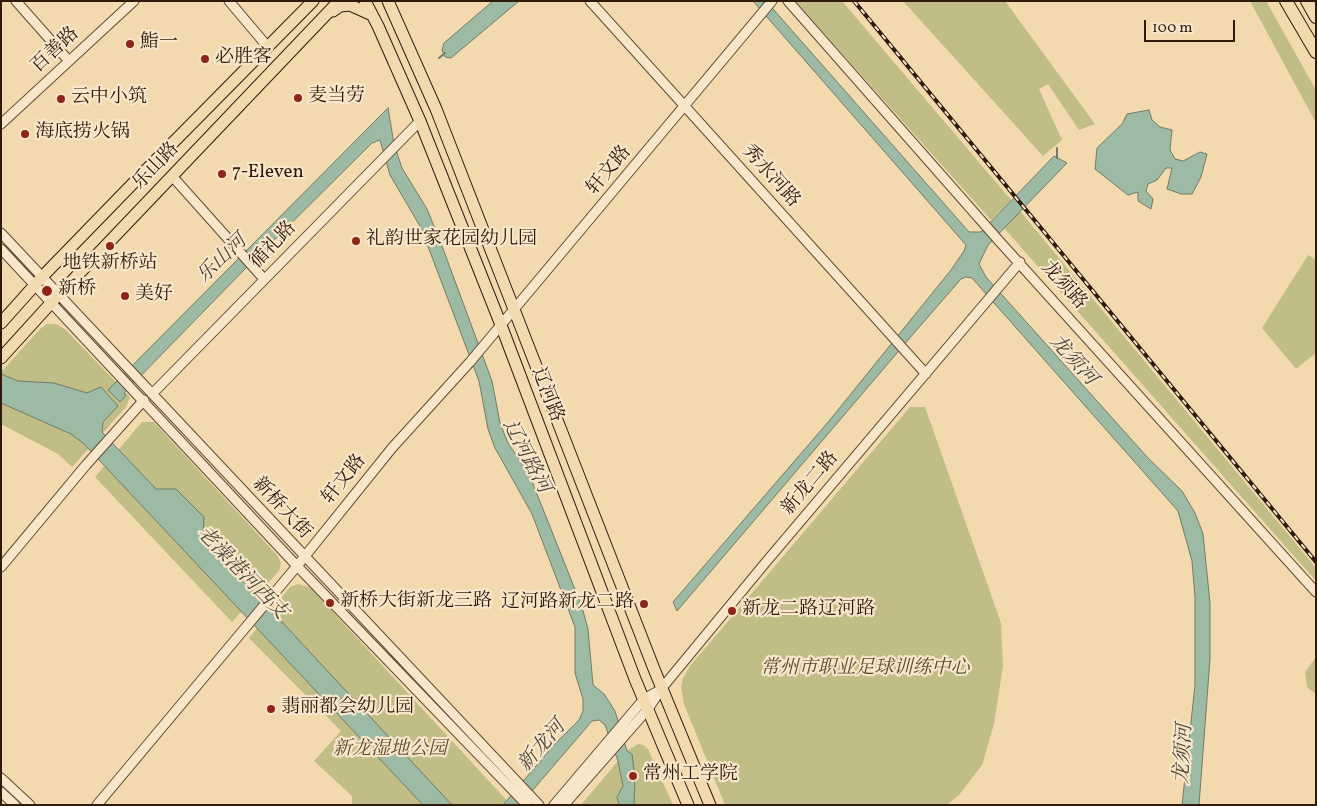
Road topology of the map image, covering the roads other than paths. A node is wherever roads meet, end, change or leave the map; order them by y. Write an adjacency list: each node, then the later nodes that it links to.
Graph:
1 (16, 1): 18 (street)
2 (134, 1): 18 (street, 百善路)
3 (230, 1): 16 (street)
4 (312, 1): 16 (main road, 乐山路)
5 (339, 1): 13 (main road, 乐山路)
6 (365, 1): 14 (main road, 辽河路)
7 (388, 1): 29 (main road, 辽河路)
8 (590, 1): 19 (street, 秀水河路)
9 (788, 1): 25 (street, 龙须路)
10 (1286, 1): 17 (highway)
11 (1307, 1): 15 (highway)
12 (771, 2): 19 (street, 轩文路)
13 (327, 14): 14 (main road); 22 (main road, 乐山路)
14 (372, 15): 20 (main road, 辽河路)
15 (1316, 17)
16 (266, 46): 27 (main road, 乐山路)
17 (1316, 52)
18 (70, 60): 21 (street, 百善路)
19 (684, 106): 29 (street, 轩文路); 33 (street, 秀水河路)
20 (420, 122): 26 (street, 循礼路); 31 (main road, 辽河路)
21 (1, 124)
22 (172, 176): 26 (street); 28 (main road, 乐山路)
23 (1, 233): 27 (street, 新桥大街)
24 (1, 249): 27 (street, 新桥大街)
25 (1020, 262): 33 (street, 新龙二路); 40 (street, 龙须路)
26 (264, 279): 35 (street, 循礼路)
27 (38, 281): 28 (street, 新桥大街); 30 (main road, 乐山路)
28 (55, 299): 32 (main road, 乐山路); 34 (street, 新桥大街)
29 (515, 309): 31 (street, 轩文路); 41 (main road, 辽河路)
30 (1, 323)
31 (501, 325): 37 (street, 轩文路); 42 (main road, 辽河路)
32 (1, 358)
33 (926, 374): 41 (street, 新龙二路)
34 (133, 381): 35 (street, 新桥大街); 36 (street, 新桥大街)
35 (152, 394): 37 (street, 新桥大街)
36 (144, 400): 38 (street, 新桥大街); 39 (street)
37 (304, 557): 38 (street, 轩文路); 45 (street, 新桥大街)
38 (297, 566): 45 (street, 新桥大街); 50 (street, 轩文路)
39 (1, 567)
40 (1316, 592)
41 (662, 688): 42 (street, 新龙二路); 54 (main road, 辽河路)
42 (646, 704): 43 (street, 新龙二路); 53 (main road, 辽河路)
43 (609, 747): 51 (street); 52 (street)
44 (1, 778): 49 (street)
45 (514, 785): 47 (street, 新桥大街)
46 (1, 792): 48 (street)
47 (533, 802)
48 (15, 805)
49 (30, 805)
50 (97, 805)
51 (554, 805)
52 (564, 805)
53 (688, 805)
54 (710, 805)

